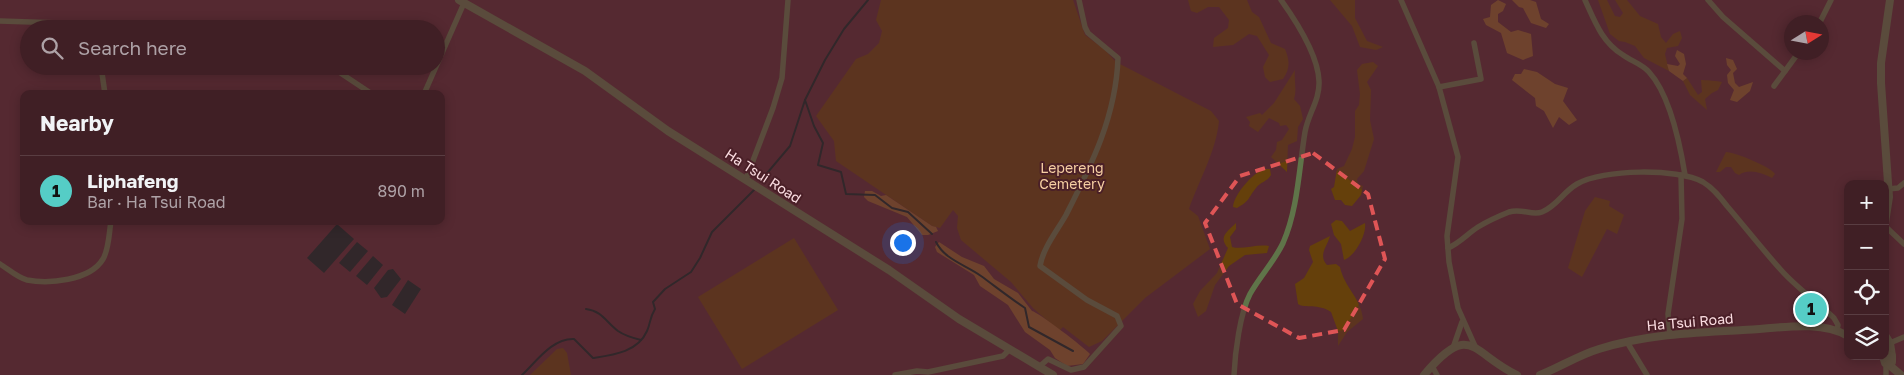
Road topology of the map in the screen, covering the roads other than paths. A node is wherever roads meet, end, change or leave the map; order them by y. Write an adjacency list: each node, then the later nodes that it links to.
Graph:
1 (788, 0): 26 (street)
2 (1078, 0): 47 (street)
3 (1281, 0): 52 (street)
4 (1401, 0): 21 (street)
5 (1585, 0): 25 (street)
6 (1708, 0): 16 (street)
7 (1831, 0): 10 (street)
8 (1890, 0): 27 (street)
9 (466, 2): 14 (street); 26 (street, Ha Tsui Road)
10 (1824, 15)
11 (0, 21): 12 (street)
12 (20, 22)
13 (1474, 43): 21 (street)
14 (445, 48)
15 (1793, 60): 16 (street)
16 (1785, 71): 20 (street)
17 (102, 75): 22 (street)
18 (344, 75): 23 (street)
19 (433, 75): 24 (street)
20 (1774, 86)
21 (1438, 87): 33 (street)
22 (104, 90)
23 (366, 90)
24 (426, 90)
25 (1683, 175): 33 (street); 36 (street); 37 (street)
26 (746, 179): 43 (street, Ha Tsui Road)
27 (1887, 180)
28 (1904, 182): 29 (street)
29 (1889, 189)
30 (110, 225): 34 (street)
31 (1889, 229): 32 (street)
32 (1904, 244)
33 (1448, 248): 35 (street)
34 (0, 264)
35 (1462, 322): 41 (street); 42 (street)
36 (1837, 330): 37 (street, Ha Tsui Road); 38 (street, Ha Tsui Road)
37 (1670, 334): 40 (street, Ha Tsui Road)
38 (1844, 334)
39 (1904, 336): 44 (street)
40 (1627, 342): 56 (street, Ha Tsui Road); 57 (street)
41 (1474, 346): 42 (street); 55 (street)
42 (1453, 348): 48 (street)
43 (1010, 349): 47 (street, Ha Tsui Road); 50 (street)
44 (1889, 354)
45 (1889, 359): 49 (street)
46 (1887, 360): 58 (street)
47 (1040, 366): 51 (street, Ha Tsui Road)
48 (1432, 366): 53 (street); 54 (street)
49 (1901, 374)
50 (895, 375)
51 (1053, 375)
52 (1234, 375)
53 (1424, 375)
54 (1437, 375)
55 (1517, 375)
56 (1540, 375)
57 (1647, 375)
58 (1886, 375)

